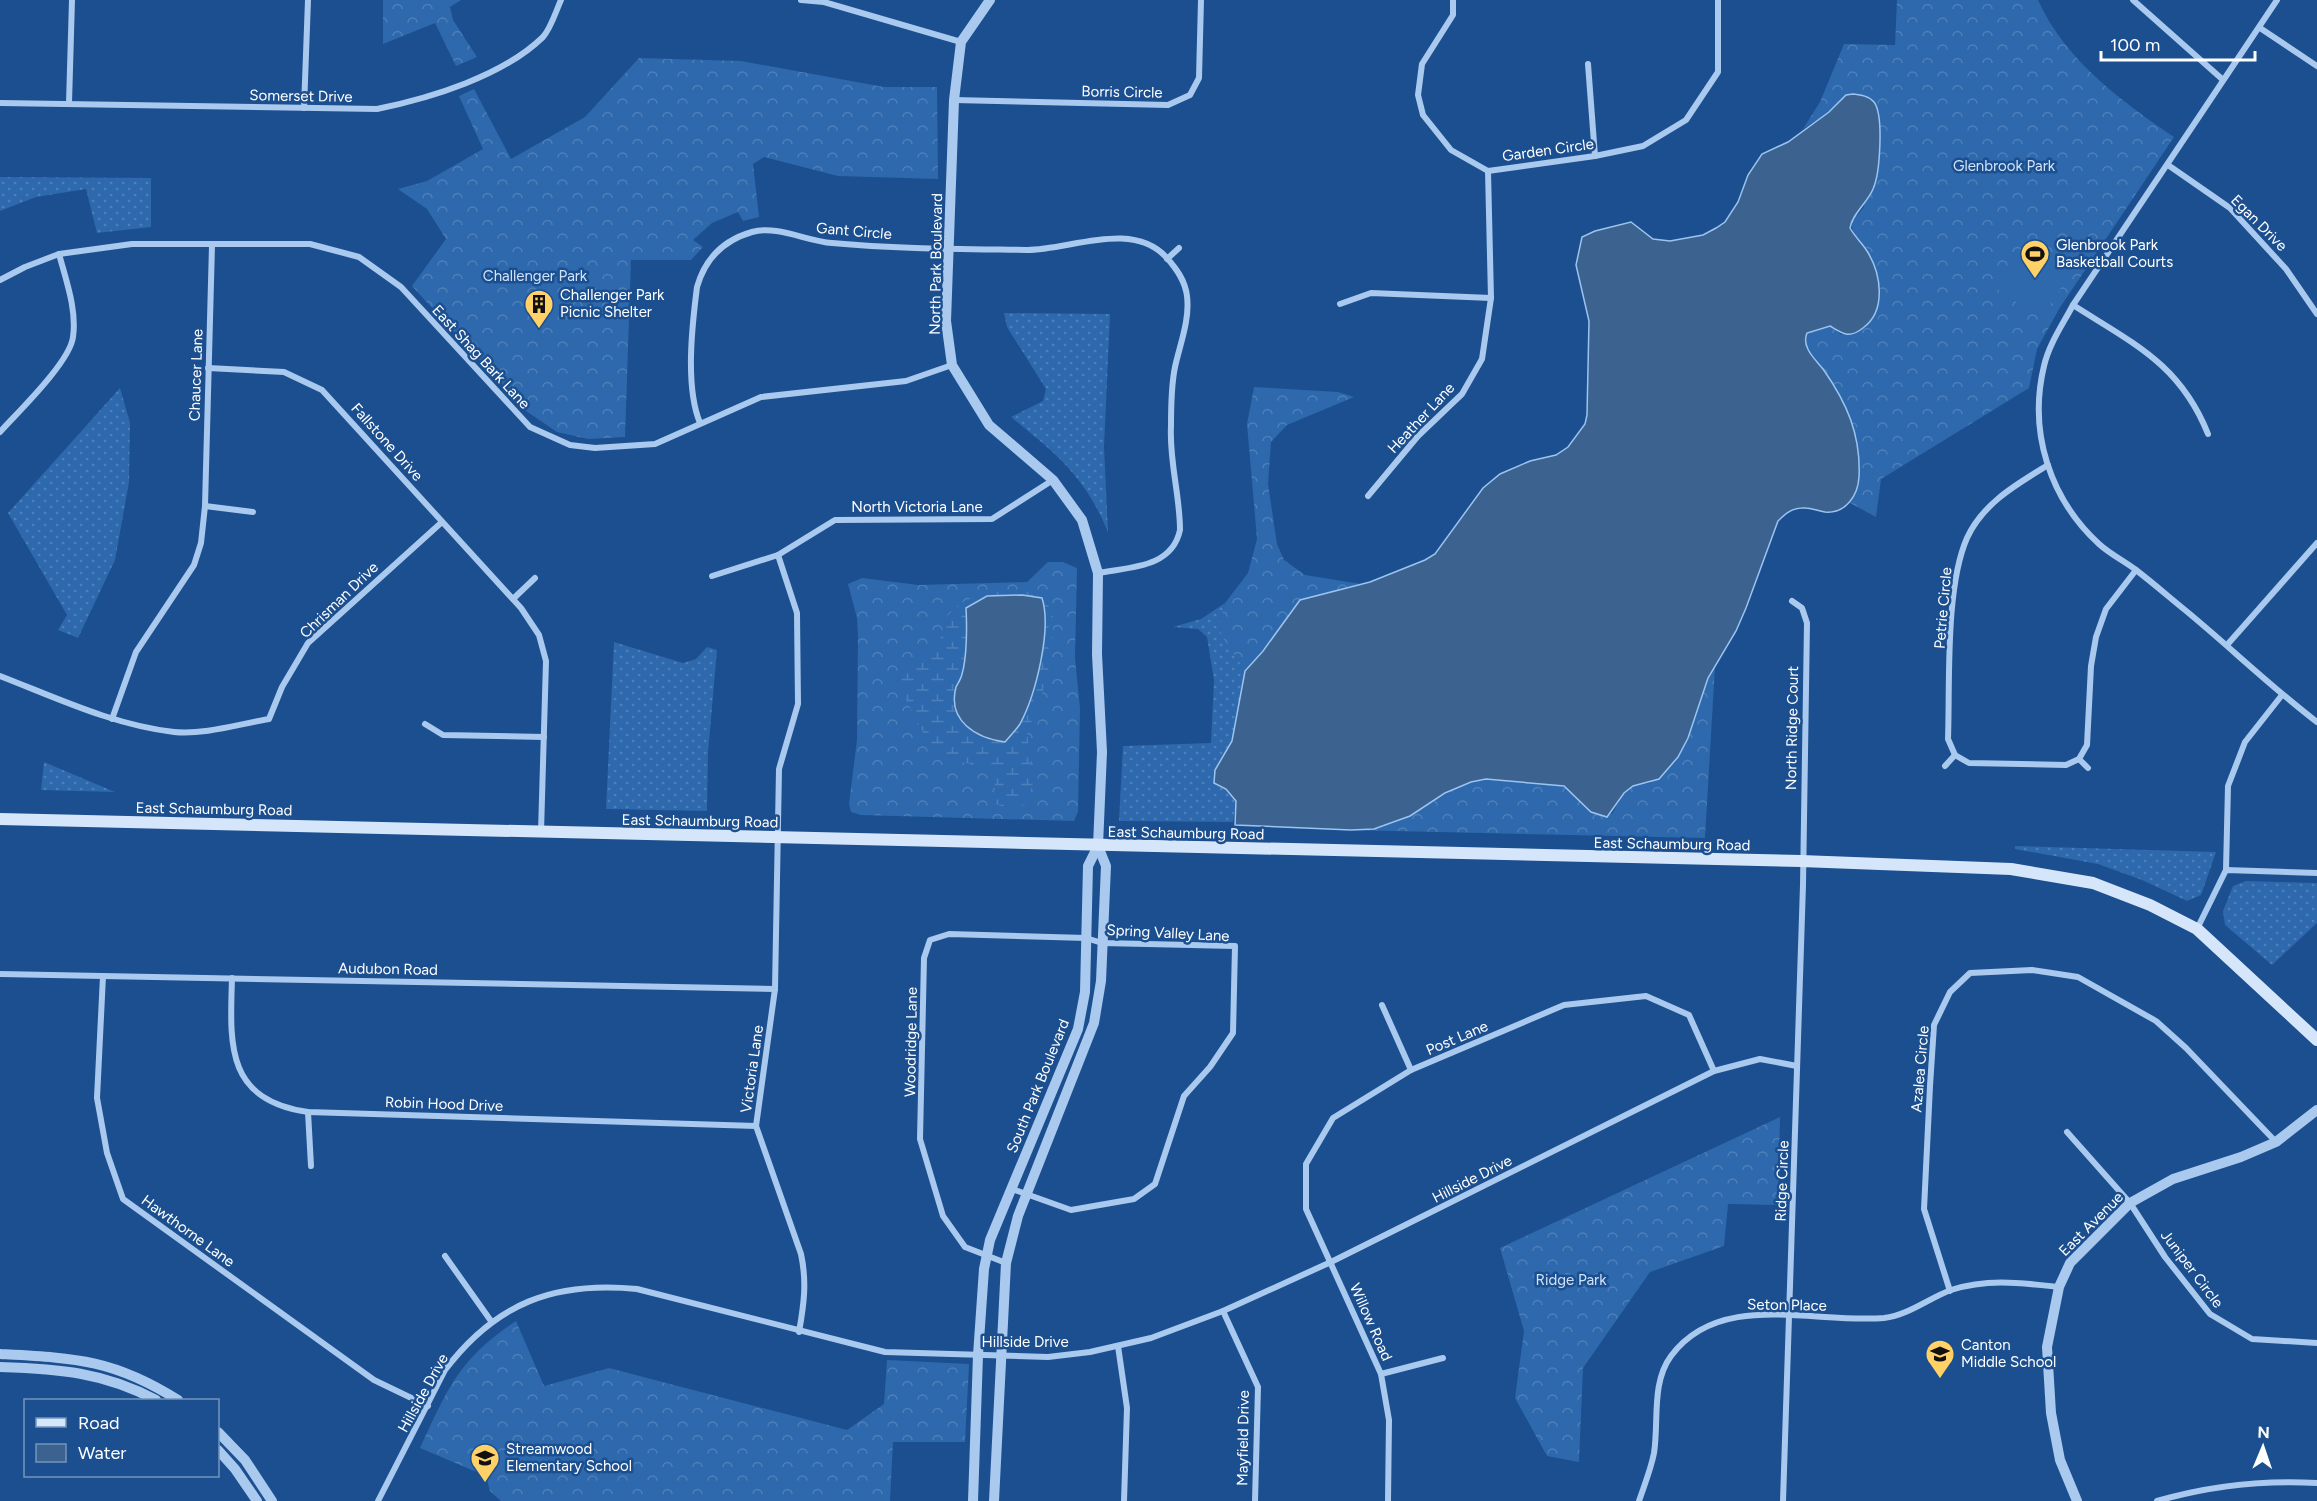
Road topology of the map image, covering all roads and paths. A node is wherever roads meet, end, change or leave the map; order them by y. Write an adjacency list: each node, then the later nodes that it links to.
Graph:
1 (72, 0): 19 (street)
2 (308, 0): 20 (street)
3 (561, 0): 20 (street, Somerset Drive)
4 (801, 0): 11 (street)
5 (990, 0): 13 (street, North Park Boulevard)
6 (1201, 0): 17 (street, Borris Circle)
7 (1453, 0): 23 (street, Garden Circle)
8 (1718, 0): 21 (street, Garden Circle)
9 (2133, 0): 16 (street)
10 (2277, 0): 12 (street)
11 (825, 1): 13 (street)
12 (2260, 28): 15 (street); 16 (street)
13 (961, 42): 17 (street, North Park Boulevard)
14 (1588, 64): 21 (street)
15 (2317, 66)
16 (2222, 79): 22 (street)
17 (954, 100): 26 (street, North Park Boulevard)
18 (0, 103): 19 (street, Somerset Drive)
19 (69, 103): 20 (street, Somerset Drive)
20 (304, 108)
21 (1595, 156): 23 (street, Garden Circle)
22 (2168, 165): 32 (street); 33 (street, Egan Drive)
23 (1488, 171): 30 (street, Heather Lane)
24 (212, 245): 27 (street, East Shag Bark Lane); 35 (street, Chaucer Lane); 36 (street, East Shag Bark Lane)
25 (1179, 248): 28 (street)
26 (951, 249): 28 (street, Gant Circle); 34 (street, North Park Boulevard); 36 (street, Gant Circle)
27 (59, 254): 29 (street, East Shag Bark Lane); 37 (street)
28 (1167, 259): 48 (street, Gant Circle)
29 (0, 280)
30 (1491, 298): 31 (street); 41 (street, Heather Lane)
31 (1340, 304)
32 (2073, 305): 38 (street); 39 (street)
33 (2317, 314)
34 (952, 365): 36 (street, East Shag Bark Lane); 40 (street, North Park Boulevard)
35 (208, 368): 42 (street, Chaucer Lane); 44 (street, Fallstone Drive)
36 (700, 423)
37 (0, 432)
38 (2208, 434)
39 (2048, 465): 47 (street); 60 (street, Petrie Circle)
40 (1053, 480): 46 (street, North Victoria Lane); 48 (street, North Park Boulevard)
41 (1368, 496)
42 (205, 506): 43 (street); 56 (street, Chaucer Lane)
43 (253, 512)
44 (442, 522): 51 (street, Fallstone Drive); 56 (street, Chrisman Drive)
45 (2317, 543): 53 (street)
46 (778, 555): 49 (street, North Victoria Lane); 66 (street)
47 (2136, 570): 53 (street); 61 (street)
48 (1098, 573): 67 (street, North Park Boulevard)
49 (712, 576)
50 (535, 579): 51 (street)
51 (513, 599): 59 (street, Fallstone Drive)
52 (1792, 601): 68 (street, North Ridge Court)
53 (2227, 645): 55 (street)
54 (0, 676): 56 (street, Chrisman Drive)
55 (2282, 695): 57 (street); 69 (street)
56 (112, 719)
57 (2317, 722)
58 (425, 724): 59 (street)
59 (544, 737): 65 (street, Fallstone Drive)
60 (1954, 755): 61 (street); 62 (street)
61 (2079, 759): 63 (street)
62 (1945, 766)
63 (2088, 768)
64 (0, 819): 65 (main road, East Schaumburg Road)
65 (542, 832): 66 (main road, East Schaumburg Road)
66 (777, 838): 67 (main road, East Schaumburg Road); 77 (street, Victoria Lane)
67 (1098, 846): 68 (main road, East Schaumburg Road); 72 (street, South Park Boulevard); 73 (street, South Park Boulevard)
68 (1801, 861): 71 (main road, East Schaumburg Road); 80 (street, Ridge Circle)
69 (2226, 870): 70 (street); 71 (street)
70 (2317, 873)
71 (2197, 929): 79 (main road, East Schaumburg Road)
72 (1086, 938): 73 (street, Spring Valley Lane); 89 (street, South Park Boulevard); 93 (street, Woodridge Lane)
73 (1102, 943): 90 (street, South Park Boulevard); 90 (street, Spring Valley Lane)
74 (0, 974): 75 (street, Audubon Road)
75 (103, 976): 76 (street, Audubon Road); 112 (street, Hawthorne Lane)
76 (232, 978): 77 (street, Audubon Road); 84 (street, Robin Hood Drive)
77 (775, 989): 85 (street, Victoria Lane)
78 (1382, 1005): 81 (street)
79 (2317, 1040)
80 (1797, 1066): 82 (street, Hillside Drive); 99 (street, Ridge Circle)
81 (1411, 1070): 82 (street, Post Lane); 94 (street, Post Lane)
82 (1714, 1071): 94 (street, Hillside Drive)
83 (2317, 1110): 87 (street, East Avenue)
84 (308, 1112): 85 (street, Robin Hood Drive); 88 (street)
85 (756, 1126): 101 (street, Victoria Lane)
86 (2067, 1132): 91 (street, Juniper Circle)
87 (2276, 1142): 91 (street, East Avenue); 97 (street, Azalea Circle)
88 (310, 1166)
89 (1012, 1189): 90 (street, Spring Valley Lane); 93 (street, South Park Boulevard)
90 (1027, 1194): 95 (street, South Park Boulevard)
91 (2130, 1203): 96 (street, East Avenue); 102 (street, Juniper Circle)
92 (445, 1256): 100 (street)
93 (986, 1257): 95 (street, Woodridge Lane); 105 (street, South Park Boulevard)
94 (1331, 1262): 98 (street, Hillside Drive); 109 (street, Willow Road)
95 (1006, 1263): 106 (street, South Park Boulevard)
96 (2059, 1287): 97 (street, Seton Place); 126 (street, East Avenue)
97 (1950, 1290): 99 (street, Seton Place)
98 (1222, 1311): 103 (street, Hillside Drive); 122 (street, Mayfield Drive)
99 (1788, 1317): 124 (street, Seton Place); 125 (street, Ridge Circle)
100 (491, 1322): 101 (street, Hillside Drive); 112 (street, Hillside Drive)
101 (799, 1332): 105 (street, Hillside Drive)
102 (2317, 1343)
103 (1118, 1346): 106 (street, Hillside Drive); 121 (street)
104 (0, 1354): 111 (street)
105 (978, 1354): 106 (street, Hillside Drive); 119 (street, South Park Boulevard)
106 (1000, 1355): 120 (street, South Park Boulevard)
107 (1443, 1358): 109 (street)
108 (0, 1366): 110 (street)
109 (1381, 1374): 123 (street, Willow Road)
110 (152, 1399)
111 (175, 1399)
112 (428, 1406): 118 (street, Hillside Drive)
113 (219, 1433): 117 (street)
114 (219, 1451): 116 (street)
115 (2317, 1483): 127 (street)
116 (257, 1501)
117 (272, 1501)
118 (378, 1501)
119 (973, 1501)
120 (994, 1501)
121 (1124, 1501)
122 (1254, 1501)
123 (1388, 1501)
124 (1639, 1501)
125 (1783, 1501)
126 (2077, 1501)
127 (2157, 1501)

